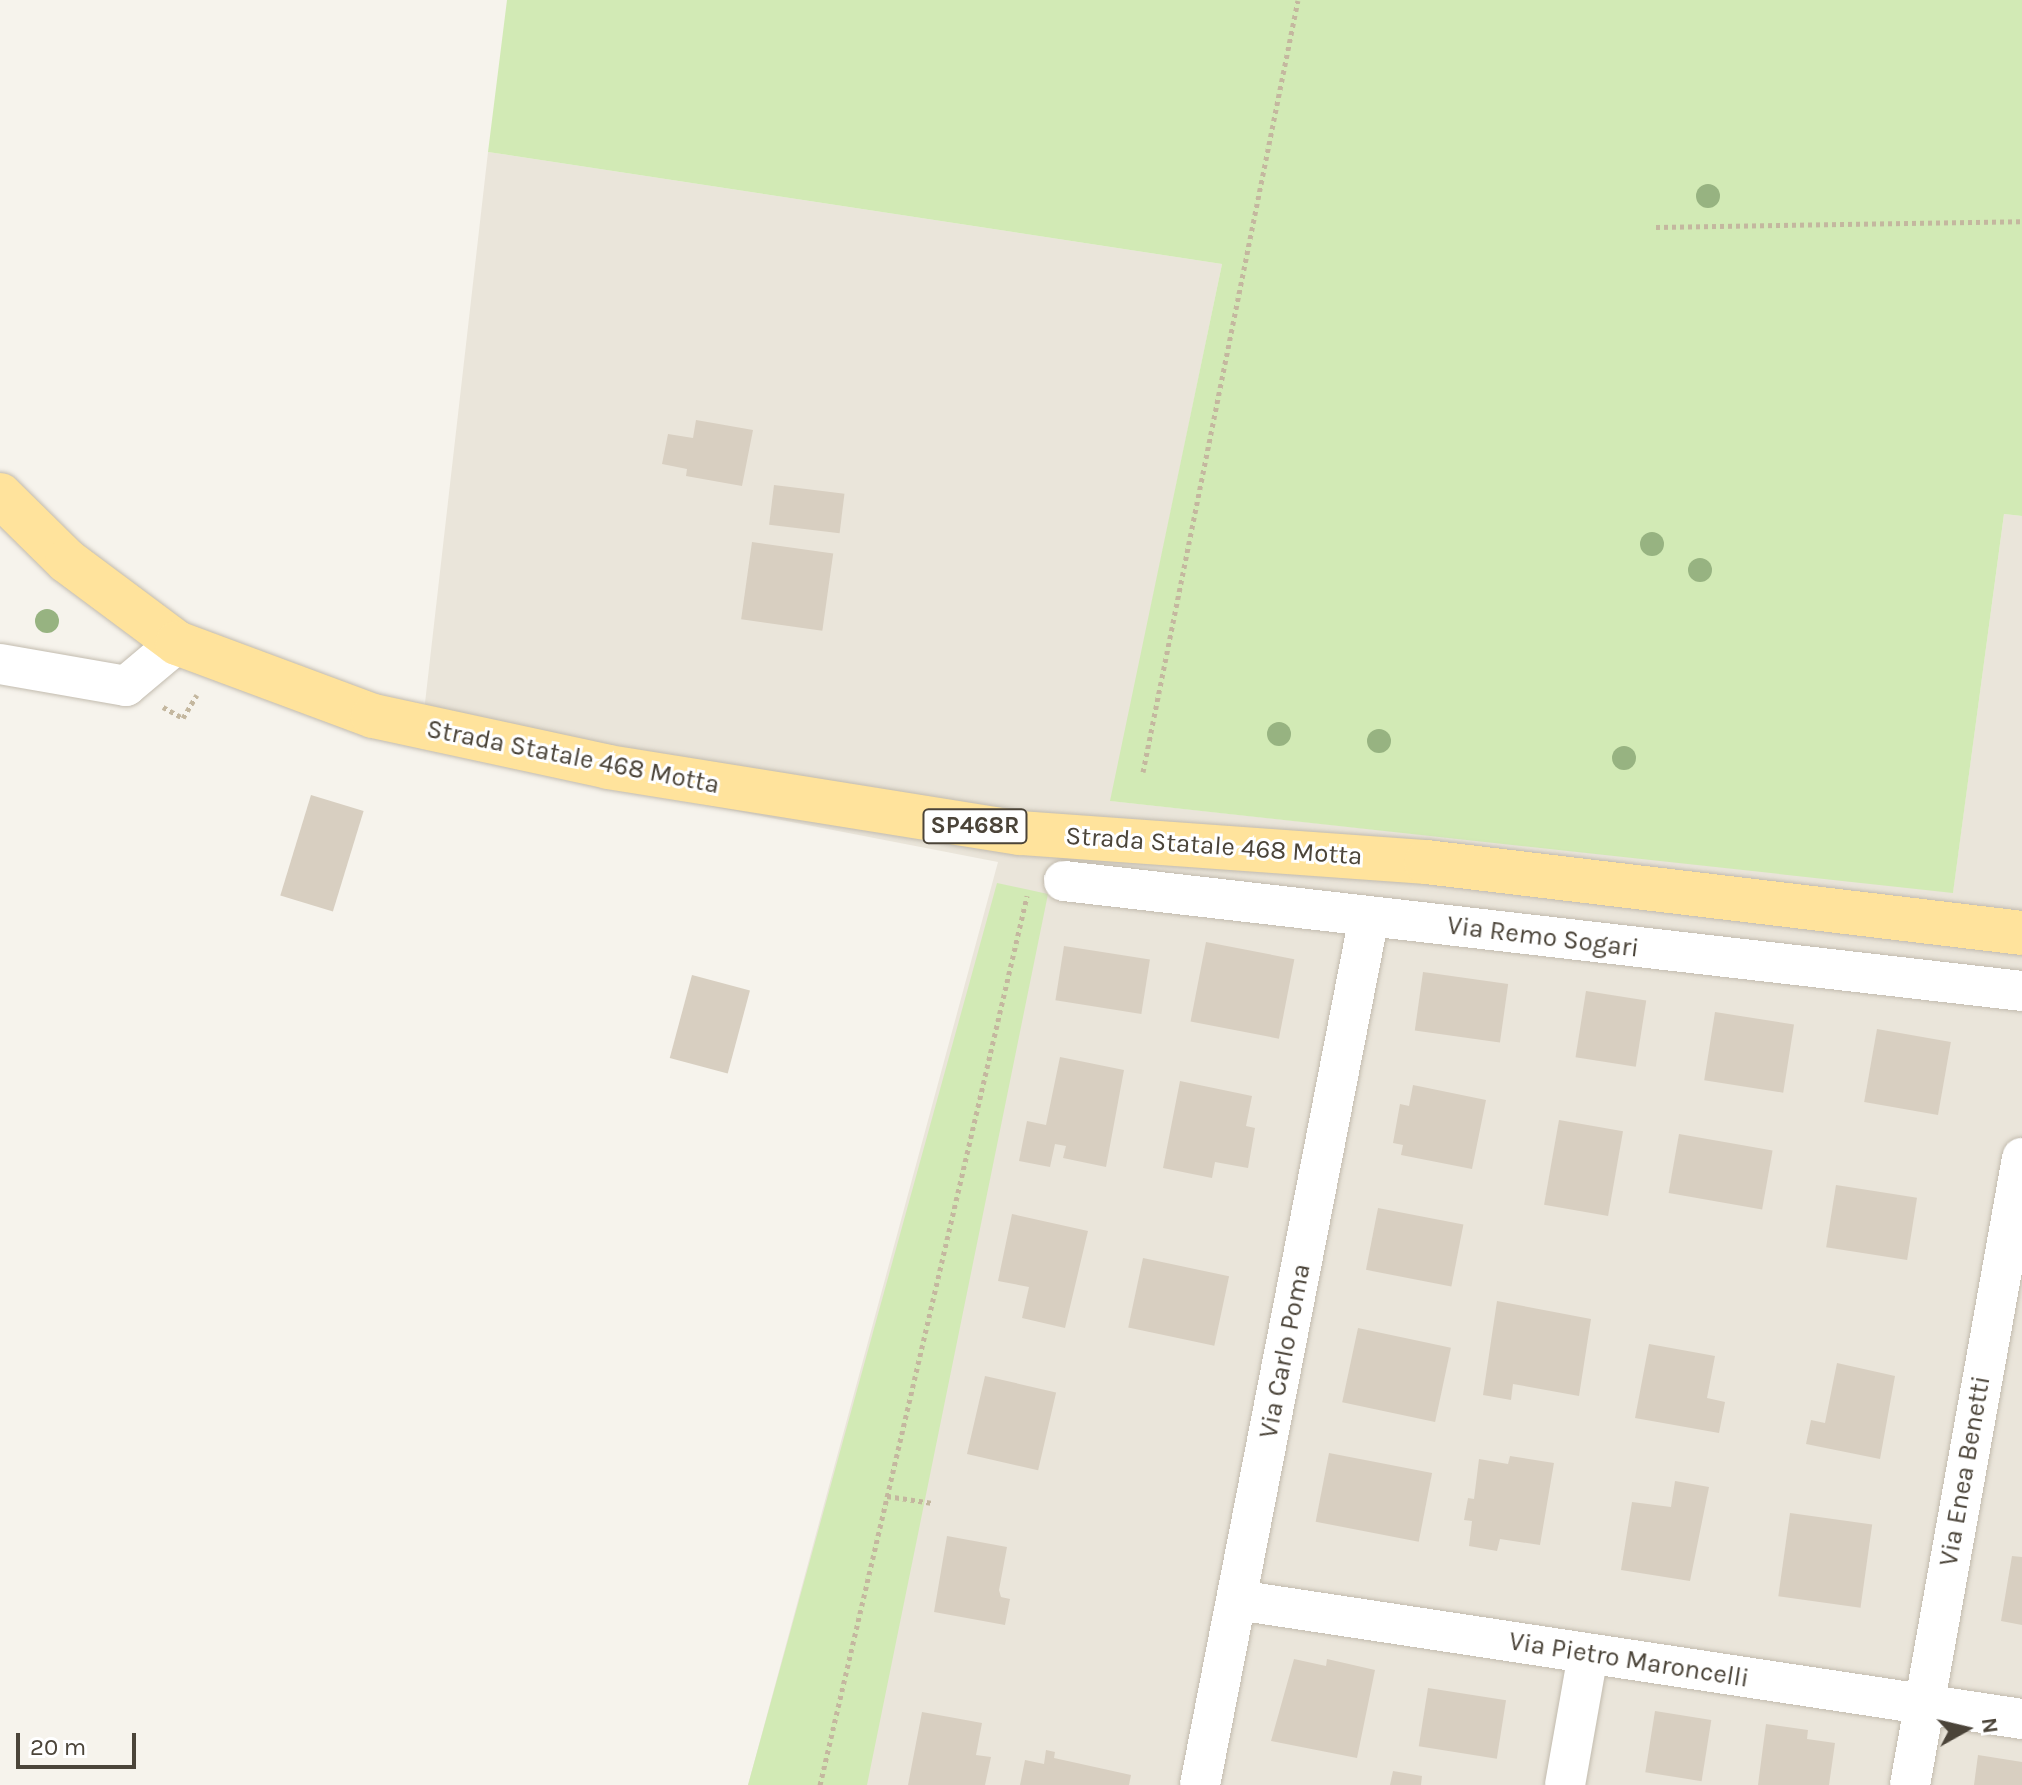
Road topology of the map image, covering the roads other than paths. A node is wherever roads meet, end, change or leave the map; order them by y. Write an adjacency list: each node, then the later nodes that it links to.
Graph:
1 (0, 495): 2 (main road, Strada Statale 468 Motta / SP468R)
2 (177, 643): 3 (street); 6 (main road, Strada Statale 468 Motta / SP468R)
3 (0, 664)
4 (1046, 886): 5 (street, Via Remo Sogari)
5 (1369, 917): 7 (street, Via Remo Sogari); 9 (street, Via Carlo Poma)
6 (2022, 933)
7 (2022, 991)
8 (2022, 1158): 11 (street, Via Enea Benetti)
9 (1237, 1600): 10 (street, Via Pietro Maroncelli); 13 (street, Via Carlo Poma)
10 (1588, 1654): 11 (street, Via Pietro Maroncelli); 14 (street)
11 (1923, 1705): 12 (street, Via Pietro Maroncelli); 15 (street, Via Enea Benetti)
12 (2022, 1719)
13 (1200, 1785)
14 (1565, 1785)
15 (1910, 1785)

